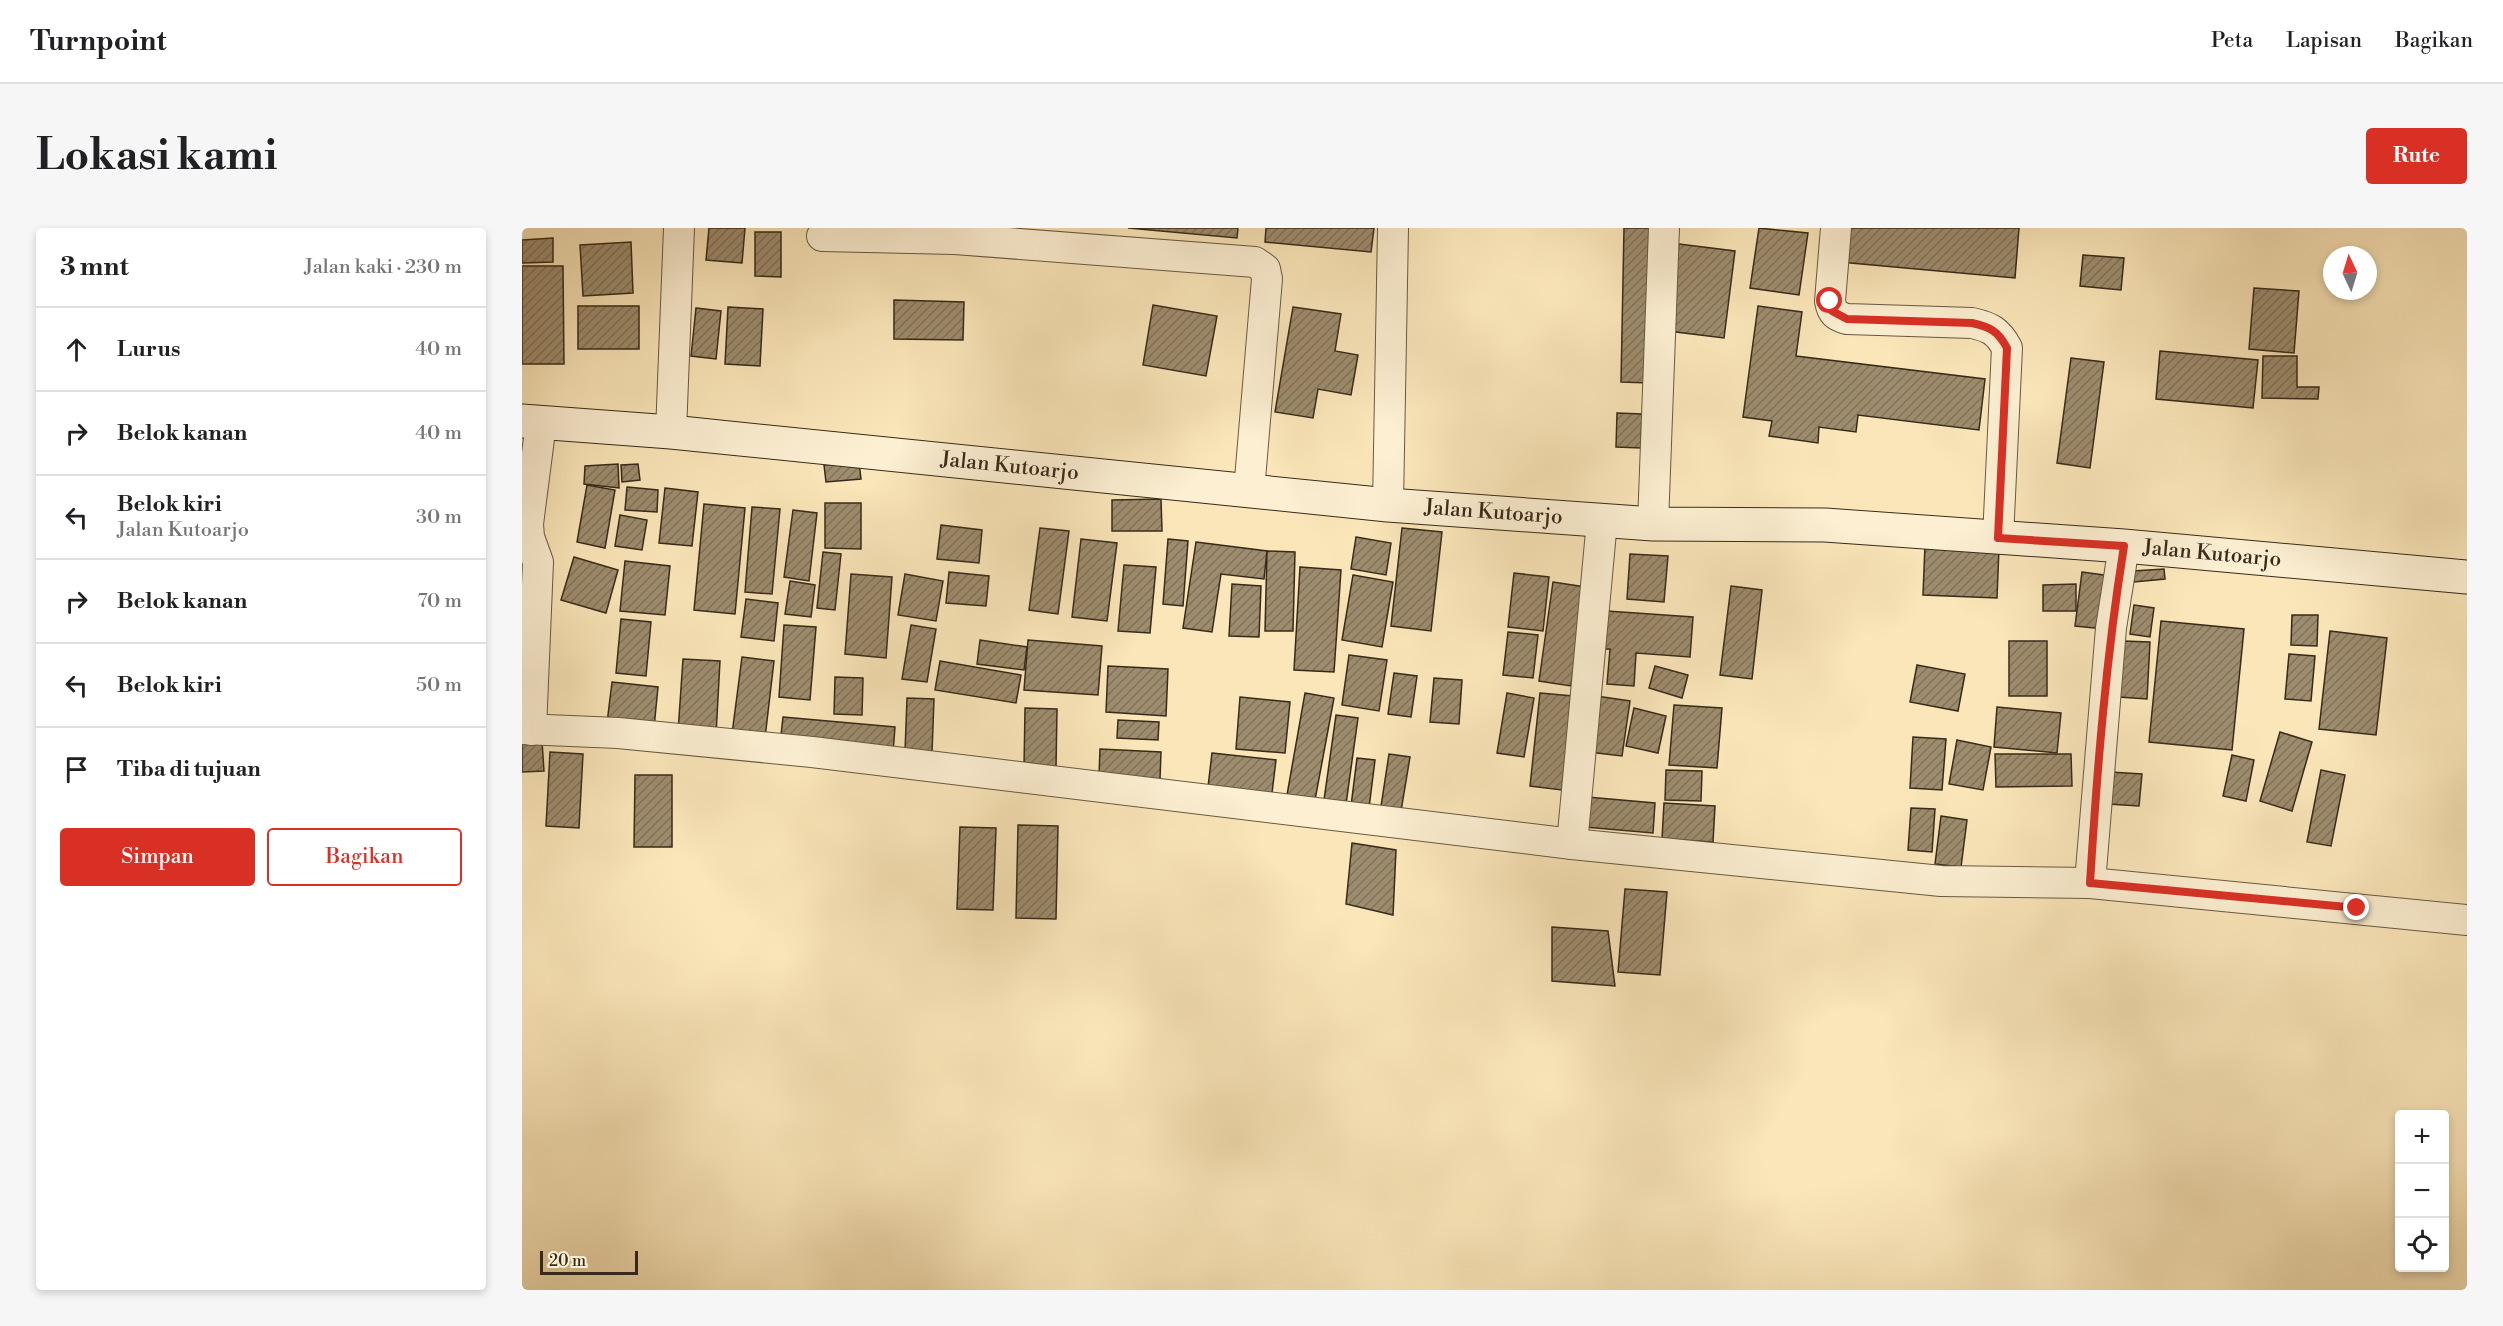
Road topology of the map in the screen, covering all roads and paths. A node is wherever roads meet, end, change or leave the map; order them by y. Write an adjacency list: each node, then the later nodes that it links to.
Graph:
1 (679, 228): 8 (street)
2 (1393, 228): 10 (street)
3 (1664, 228): 12 (street)
4 (1836, 228): 13 (street)
5 (955, 233): 6 (street); 9 (street)
6 (822, 236)
7 (531, 422): 8 (main road, Jalan Kutoarjo); 16 (street)
8 (671, 432): 9 (main road, Jalan Kutoarjo)
9 (1249, 490): 10 (main road, Jalan Kutoarjo)
10 (1388, 505): 11 (main road, Jalan Kutoarjo)
11 (1602, 521): 12 (main road, Jalan Kutoarjo); 17 (street)
12 (1653, 524): 13 (main road, Jalan Kutoarjo)
13 (1998, 538): 14 (main road, Jalan Kutoarjo)
14 (2124, 546): 15 (main road, Jalan Kutoarjo); 18 (street)
15 (2467, 577)
16 (526, 730): 17 (street)
17 (1572, 844): 18 (street)
18 (2090, 883): 19 (street)
19 (2467, 920)

